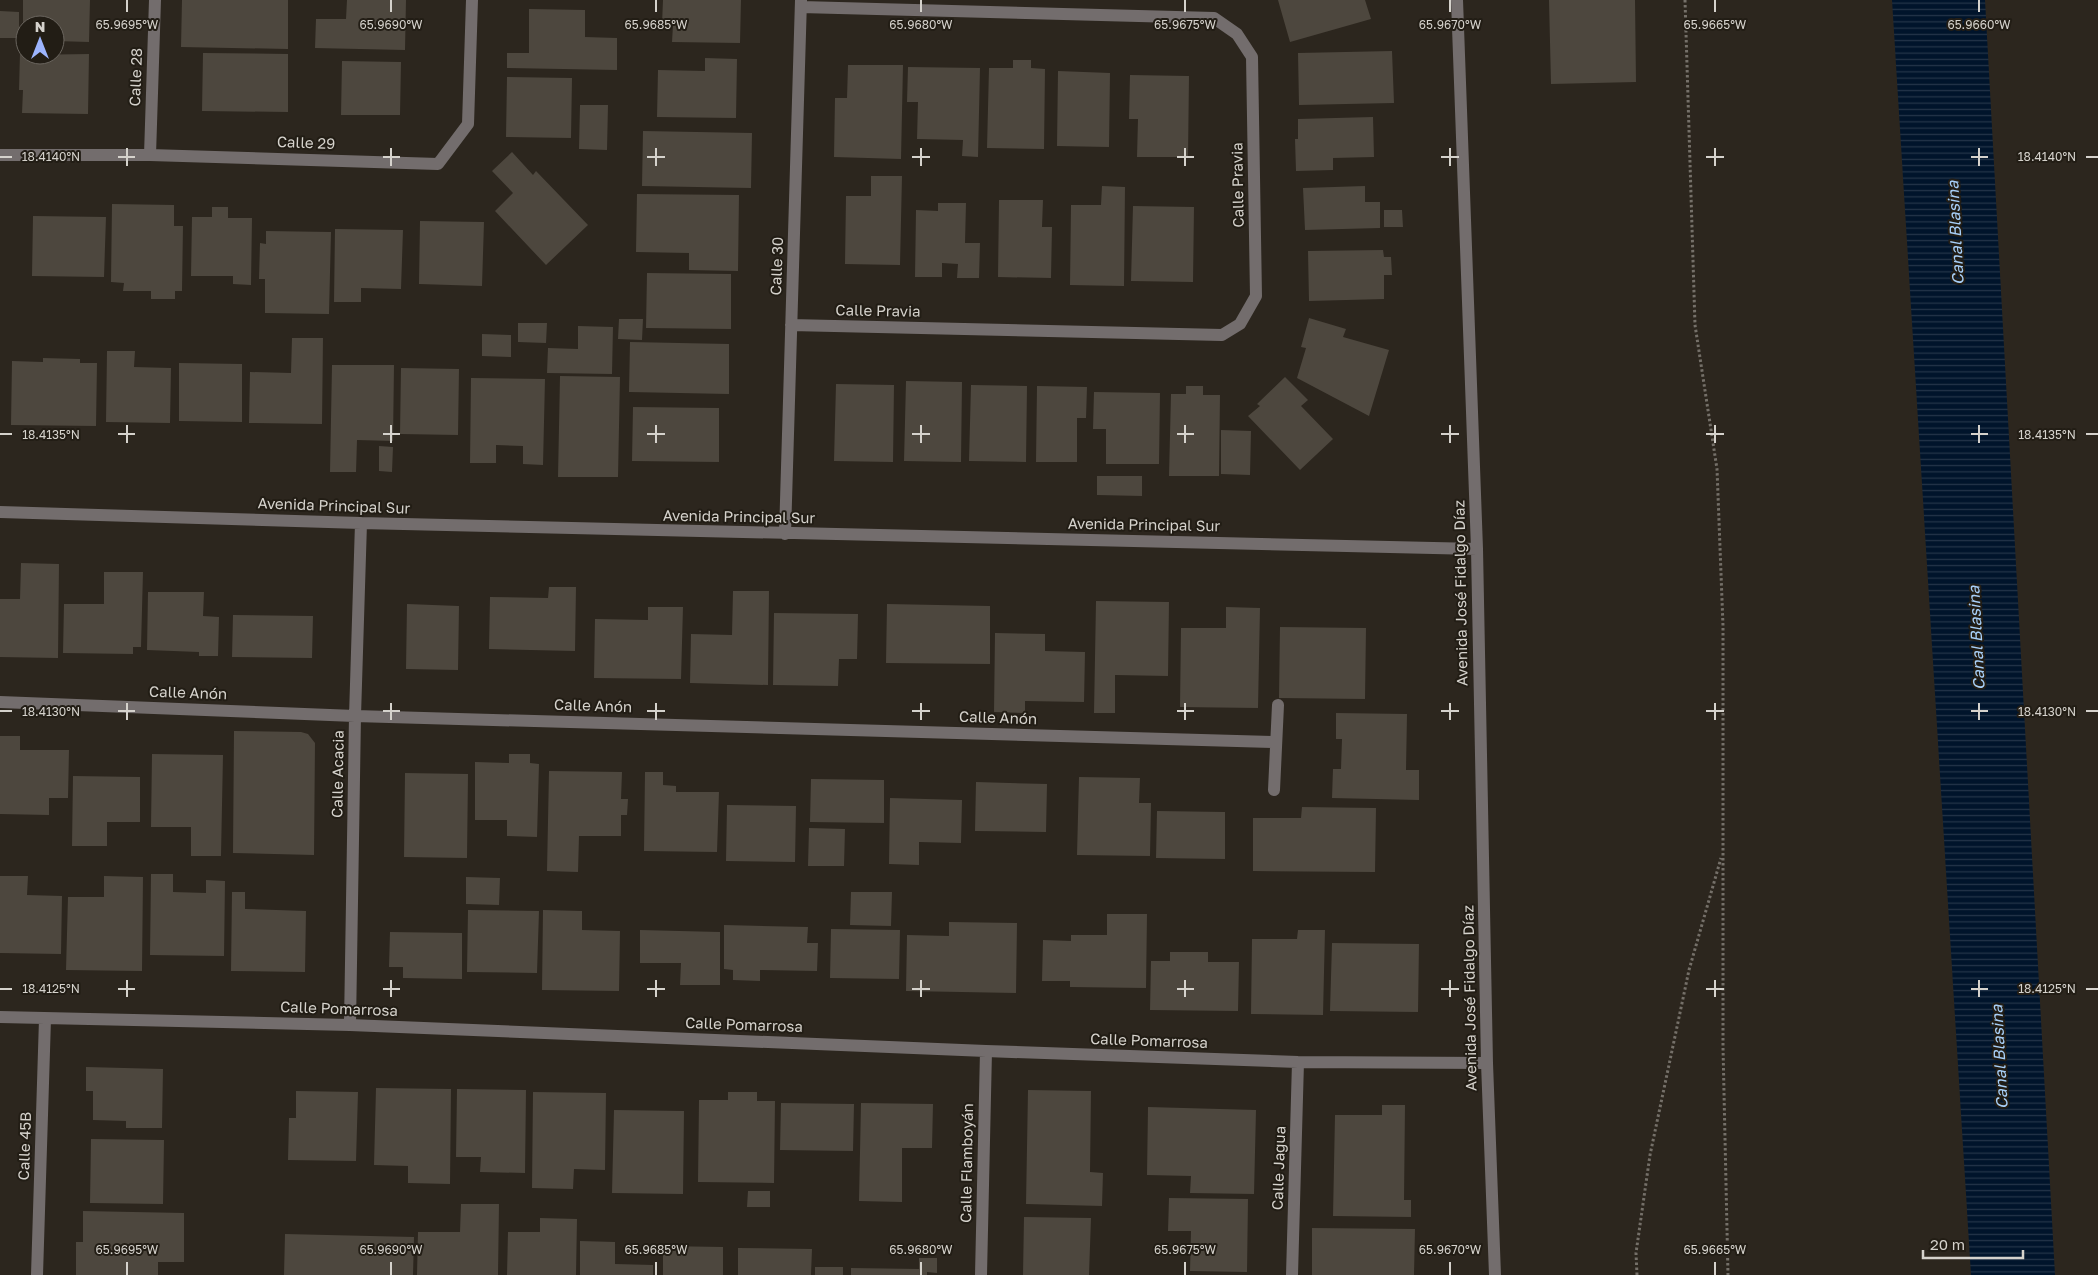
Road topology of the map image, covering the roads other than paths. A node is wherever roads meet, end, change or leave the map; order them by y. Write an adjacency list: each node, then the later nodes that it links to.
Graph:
1 (154, 0): 6 (street, Calle 28)
2 (472, 0): 6 (street, Calle 29)
3 (1457, 0): 11 (street, Avenida José Fidalgo Díaz)
4 (801, 4): 7 (street, Calle 30); 7 (street, Calle Pravia)
5 (0, 155): 6 (street, Calle 29)
6 (150, 155)
7 (791, 325): 10 (street, Calle 30)
8 (0, 512): 9 (street, Avenida Principal Sur)
9 (361, 523): 10 (street, Avenida Principal Sur); 14 (street, Calle Acacia)
10 (785, 534): 11 (street, Avenida Principal Sur)
11 (1477, 549): 22 (street, Avenida José Fidalgo Díaz)
12 (0, 702): 14 (street, Calle Anón)
13 (1278, 705): 15 (street)
14 (355, 716): 15 (street, Calle Anón); 19 (street, Calle Acacia)
15 (1275, 742): 16 (street)
16 (1274, 790)
17 (0, 1017): 18 (street, Calle Pomarrosa)
18 (45, 1019): 19 (street, Calle Pomarrosa); 23 (street, Calle 45B)
19 (350, 1025): 20 (street, Calle Pomarrosa)
20 (986, 1051): 21 (street, Calle Pomarrosa); 24 (street, Calle Flamboyán)
21 (1298, 1062): 22 (street, Calle Pomarrosa); 25 (street, Calle Jagua)
22 (1487, 1063): 26 (street, Avenida José Fidalgo Díaz)
23 (37, 1275)
24 (981, 1275)
25 (1292, 1275)
26 (1496, 1275)

